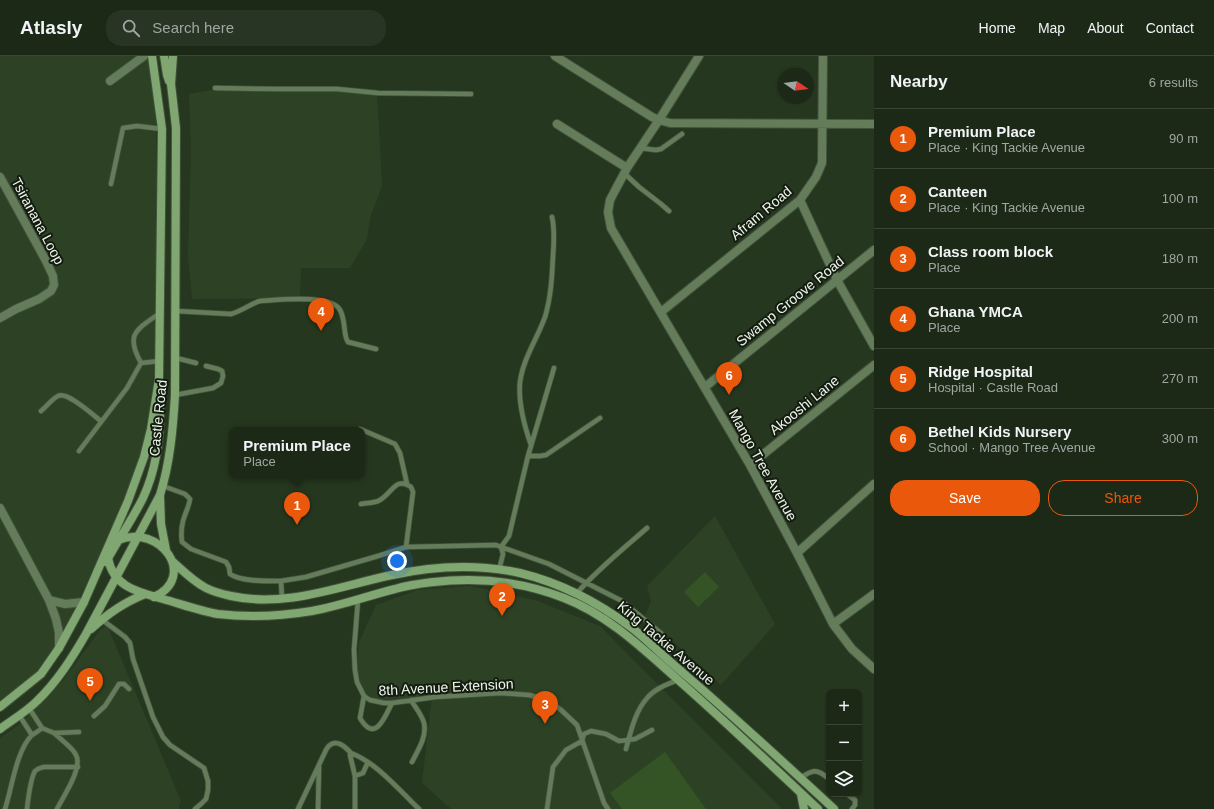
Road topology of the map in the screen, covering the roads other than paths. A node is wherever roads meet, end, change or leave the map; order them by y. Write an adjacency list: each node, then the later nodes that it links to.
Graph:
1 (144, 56): 8 (street)
2 (152, 56): 16 (main road, Castle Road)
3 (164, 56): 9 (main road)
4 (173, 56): 9 (main road, Castle Road)
5 (556, 56): 12 (street)
6 (699, 56): 12 (street, Mango Tree Avenue)
7 (823, 56): 14 (street, Afram Road)
8 (110, 81)
9 (171, 84): 27 (main road, Castle Road)
10 (215, 88): 11 (lane)
11 (471, 94)
12 (659, 120): 14 (street); 18 (street, Mango Tree Avenue)
13 (557, 124): 19 (street)
14 (822, 124): 15 (street); 22 (street, Afram Road)
15 (874, 124)
16 (162, 129): 21 (lane); 29 (main road, Castle Road)
17 (682, 134): 18 (lane)
18 (640, 148): 19 (street, Mango Tree Avenue)
19 (626, 170): 23 (lane); 28 (street, Mango Tree Avenue)
20 (0, 177): 30 (street, Tsiranana Loop)
21 (111, 184)
22 (800, 200): 26 (street); 28 (street, Afram Road)
23 (669, 211)
24 (552, 217): 47 (lane)
25 (874, 250): 26 (street, Swamp Groove Road)
26 (838, 280): 31 (street); 41 (street, Swamp Groove Road)
27 (176, 311): 32 (lane); 33 (main road, Castle Road)
28 (661, 312): 41 (street, Mango Tree Avenue)
29 (160, 313): 34 (main road, Castle Road); 35 (lane)
30 (0, 318)
31 (874, 346)
32 (376, 349)
33 (176, 358): 36 (lane); 42 (main road, Castle Road)
34 (160, 362): 35 (lane); 40 (main road, Castle Road)
35 (141, 363): 45 (lane)
36 (196, 363)
37 (874, 365): 50 (street, Akooshi Lane)
38 (206, 366): 42 (lane)
39 (554, 368): 47 (lane)
40 (159, 379): 59 (main road); 70 (main road, Castle Road)
41 (704, 387): 50 (street, Mango Tree Avenue)
42 (175, 395): 53 (main road, Castle Road)
43 (41, 411): 45 (lane)
44 (600, 418): 49 (lane)
45 (101, 421): 48 (lane)
46 (365, 431): 51 (lane)
47 (531, 445): 49 (lane)
48 (79, 451)
49 (528, 456): 61 (lane)
50 (750, 465): 63 (street, Mango Tree Avenue)
51 (407, 484): 55 (lane); 60 (lane)
52 (874, 484): 63 (street)
53 (163, 486): 54 (main road, Castle Road); 68 (lane)
54 (160, 495): 58 (main road, Castle Road); 62 (main road)
55 (361, 504)
56 (0, 508): 76 (street)
57 (647, 528): 69 (lane)
58 (137, 537): 59 (main road); 62 (main road); 67 (main road, Castle Road)
59 (118, 540): 64 (main road)
60 (406, 547): 61 (lane); 68 (lane)
61 (501, 547): 66 (lane); 69 (lane)
62 (166, 550): 65 (main road)
63 (797, 553): 80 (street, Mango Tree Avenue)
64 (108, 558): 67 (main road); 70 (main road)
65 (173, 562): 74 (main road); 75 (main road, King Tackie Avenue)
66 (499, 570): 71 (main road, King Tackie Avenue); 75 (main road, King Tackie Avenue)
67 (115, 577): 72 (main road); 81 (main road, Castle Road)
68 (281, 581): 75 (lane)
69 (586, 583): 71 (lane); 82 (lane)
70 (89, 592): 78 (main road, Castle Road)
71 (577, 593): 110 (main road, King Tackie Avenue)
72 (146, 594): 74 (main road); 79 (main road)
73 (874, 594): 80 (street)
74 (154, 597): 77 (main road, King Tackie Avenue)
75 (282, 599)
76 (49, 600): 78 (street); 83 (street)
77 (358, 600): 85 (main road, King Tackie Avenue); 87 (lane, 8th Avenue Extension)
78 (84, 602): 83 (main road, Castle Road)
79 (101, 619): 81 (main road); 116 (lane)
80 (833, 624): 84 (street, Mango Tree Avenue)
81 (86, 634): 91 (main road, Castle Road)
82 (662, 634)
83 (59, 648): 90 (main road, Castle Road)
84 (874, 669)
85 (678, 680): 100 (lane); 111 (main road, King Tackie Avenue)
86 (129, 689): 93 (lane)
87 (364, 696): 89 (lane, 8th Avenue Extension); 89 (lane)
88 (411, 700): 89 (lane, 8th Avenue Extension); 101 (lane, 8th Avenue Extension); 105 (lane)
89 (392, 703)
90 (0, 707)
91 (29, 708): 92 (main road, Castle Road); 94 (lane)
92 (19, 715): 95 (main road, Castle Road); 99 (lane)
93 (94, 716)
94 (42, 728): 98 (lane); 99 (lane)
95 (0, 729)
96 (652, 730): 100 (lane)
97 (79, 732): 98 (lane)
98 (54, 733): 107 (lane)
99 (32, 735): 113 (lane)
100 (629, 740): 101 (lane); 102 (lane)
101 (582, 741): 121 (lane); 122 (lane, 8th Avenue Extension)
102 (626, 749)
103 (351, 753): 104 (lane); 106 (lane); 108 (lane)
104 (368, 762): 108 (lane); 120 (lane)
105 (412, 762)
106 (319, 764): 117 (lane); 118 (lane)
107 (78, 767): 114 (lane); 115 (lane)
108 (355, 776): 119 (lane)
109 (826, 776): 110 (lane)
110 (800, 778): 125 (main road, King Tackie Avenue)
111 (801, 793): 123 (main road); 124 (main road, King Tackie Avenue)
112 (852, 797): 126 (lane)
113 (5, 809)
114 (27, 809)
115 (57, 809)
116 (195, 809)
117 (298, 809)
118 (318, 809)
119 (355, 809)
120 (419, 809)
121 (547, 809)
122 (608, 809)
123 (804, 809)
124 (818, 809)
125 (834, 809)
126 (852, 809)

